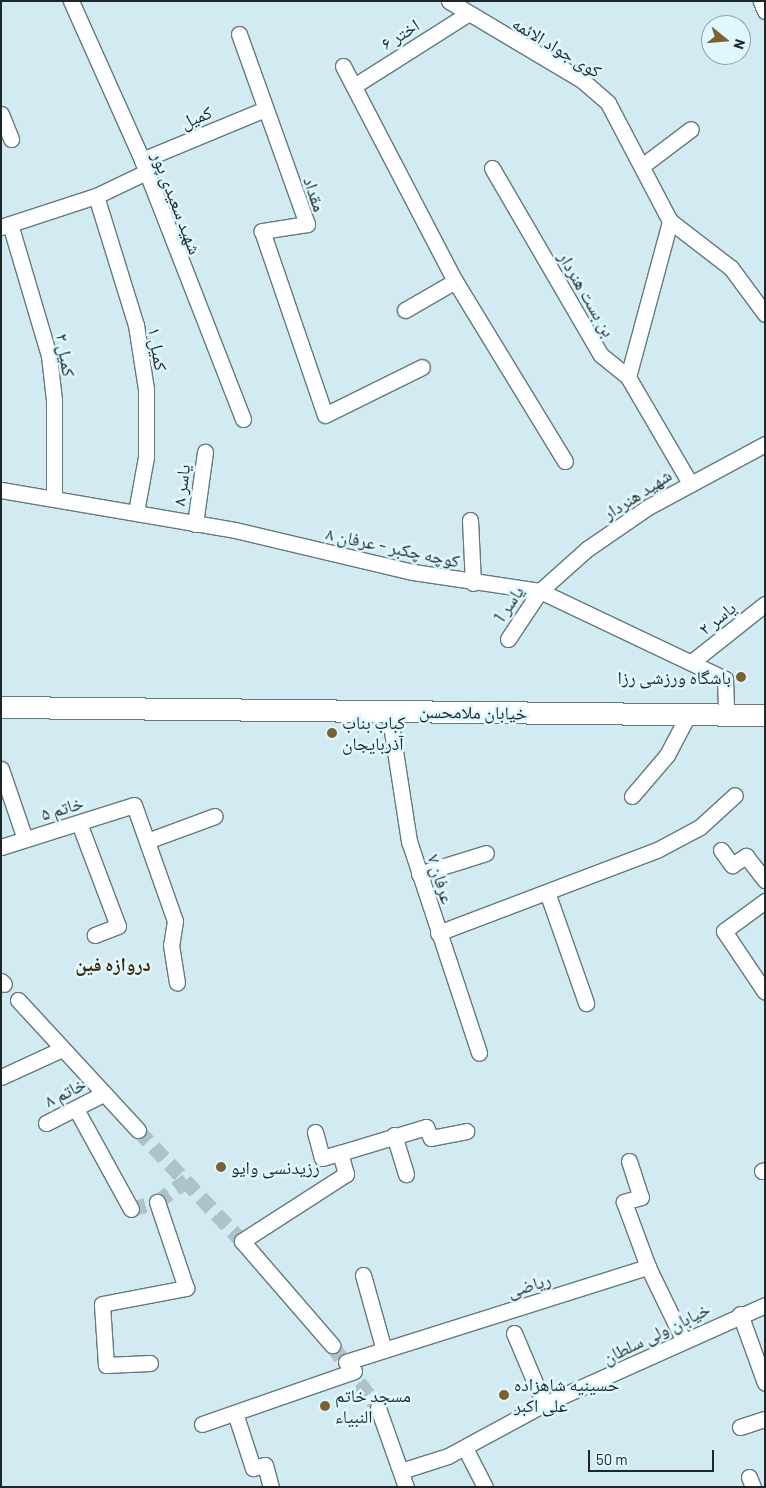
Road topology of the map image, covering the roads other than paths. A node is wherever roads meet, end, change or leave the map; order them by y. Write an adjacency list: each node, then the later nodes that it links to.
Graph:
1 (71, 1): 13 (street, شهید سعیدی پور)
2 (449, 1): 5 (street, کوی جواد الائمه)
3 (761, 2): 4 (street)
4 (765, 11)
5 (466, 15): 8 (street, اختر ۶); 14 (street, کوی جواد الائمه)
6 (239, 34): 9 (street, مقداد)
7 (343, 66): 8 (street)
8 (354, 86): 19 (street)
9 (265, 108): 13 (street, کمیل); 22 (street, مقداد)
10 (1, 114): 12 (street)
11 (691, 129): 14 (street)
12 (11, 139)
13 (144, 166): 16 (street, کمیل); 24 (street, شهید سعیدی پور)
14 (642, 166): 17 (street, کوی جواد الائمه)
15 (492, 168): 23 (street, بن بست هنردار)
16 (96, 196): 18 (street, کمیل); 31 (street, کمیل ۱)
17 (670, 221): 21 (street); 23 (street)
18 (6, 225): 30 (street, کمیل ۲)
19 (455, 280): 20 (street); 27 (street)
20 (405, 310)
21 (765, 314)
22 (422, 367)
23 (628, 377): 28 (street, بن بست هنردار)
24 (243, 419)
25 (765, 444): 28 (street, شهید هنردار)
26 (205, 452): 33 (street, یاسر ۸)
27 (565, 461)
28 (690, 483): 35 (street, شهید هنردار)
29 (1, 490): 30 (street, کوچه چکبر - عرفان ۸)
30 (54, 497): 31 (street, کوچه چکبر - عرفان ۸)
31 (136, 512): 33 (street, کوچه چکبر - عرفان ۸)
32 (470, 520): 34 (street)
33 (196, 524): 34 (street, کوچه چکبر - عرفان ۸)
34 (473, 583): 35 (street, کوچه چکبر - عرفان ۸)
35 (540, 591): 37 (street, یاسر 1); 38 (street, کوچه چکبر - عرفان ۸)
36 (765, 604): 38 (street, یاسر ۲)
37 (508, 639)
38 (693, 661): 42 (street, کوچه چکبر - عرفان ۸)
39 (1, 707): 40 (main road, خیابان ملامحسن)
40 (389, 712): 41 (main road, خیابان ملامحسن); 54 (street, عرفان ۷)
41 (688, 715): 42 (main road, خیابان ملامحسن); 46 (street)
42 (726, 715): 43 (main road, خیابان ملامحسن)
43 (765, 716)
44 (1, 769): 49 (street)
45 (735, 795): 56 (street)
46 (632, 796)
47 (215, 816): 50 (street)
48 (79, 823): 49 (street, خاتم ۵); 50 (street, خاتم ۵); 59 (street)
49 (25, 839): 51 (street, خاتم ۵)
50 (147, 841): 60 (street)
51 (1, 847)
52 (721, 850): 55 (street)
53 (486, 854): 54 (street)
54 (419, 874): 58 (street, عرفان ۷)
55 (765, 880)
56 (547, 892): 58 (street); 63 (street)
57 (765, 901): 61 (street)
58 (438, 933): 65 (street, عرفان ۷)
59 (95, 936)
60 (177, 983)
61 (765, 992)
62 (18, 1000): 64 (street)
63 (586, 1003)
64 (60, 1050): 66 (street); 67 (street)
65 (478, 1053)
66 (1, 1077)
67 (102, 1094): 68 (street, خاتم ۸); 70 (street)
68 (76, 1109): 69 (street, خاتم ۸); 78 (street)
69 (46, 1123)
70 (138, 1130)
71 (466, 1131): 73 (street)
72 (314, 1132): 74 (street)
73 (394, 1135): 74 (street); 76 (street)
74 (340, 1152): 85 (street)
75 (629, 1160): 79 (street)
76 (406, 1174)
77 (157, 1202): 87 (street)
78 (131, 1209)
79 (648, 1267): 84 (street); 86 (street, ریاضی)
80 (363, 1275): 86 (street)
81 (765, 1305): 82 (street, خیابان ولی سلطان)
82 (740, 1314): 84 (street, خیابان ولی سلطان); 88 (street)
83 (514, 1334): 89 (street)
84 (682, 1339): 89 (street, خیابان ولی سلطان)
85 (332, 1345)
86 (384, 1350): 91 (street, ریاضی)
87 (150, 1363)
88 (765, 1383)
89 (544, 1404): 95 (street, خیابان ولی سلطان)
90 (378, 1408): 96 (street)
91 (234, 1413): 93 (street, ریاضی); 97 (street)
92 (765, 1419): 94 (street)
93 (202, 1424)
94 (740, 1427)
95 (465, 1448): 96 (street, خیابان ولی سلطان); 99 (street)
96 (401, 1471): 98 (street)
97 (271, 1487)
98 (406, 1487)
99 (485, 1487)

